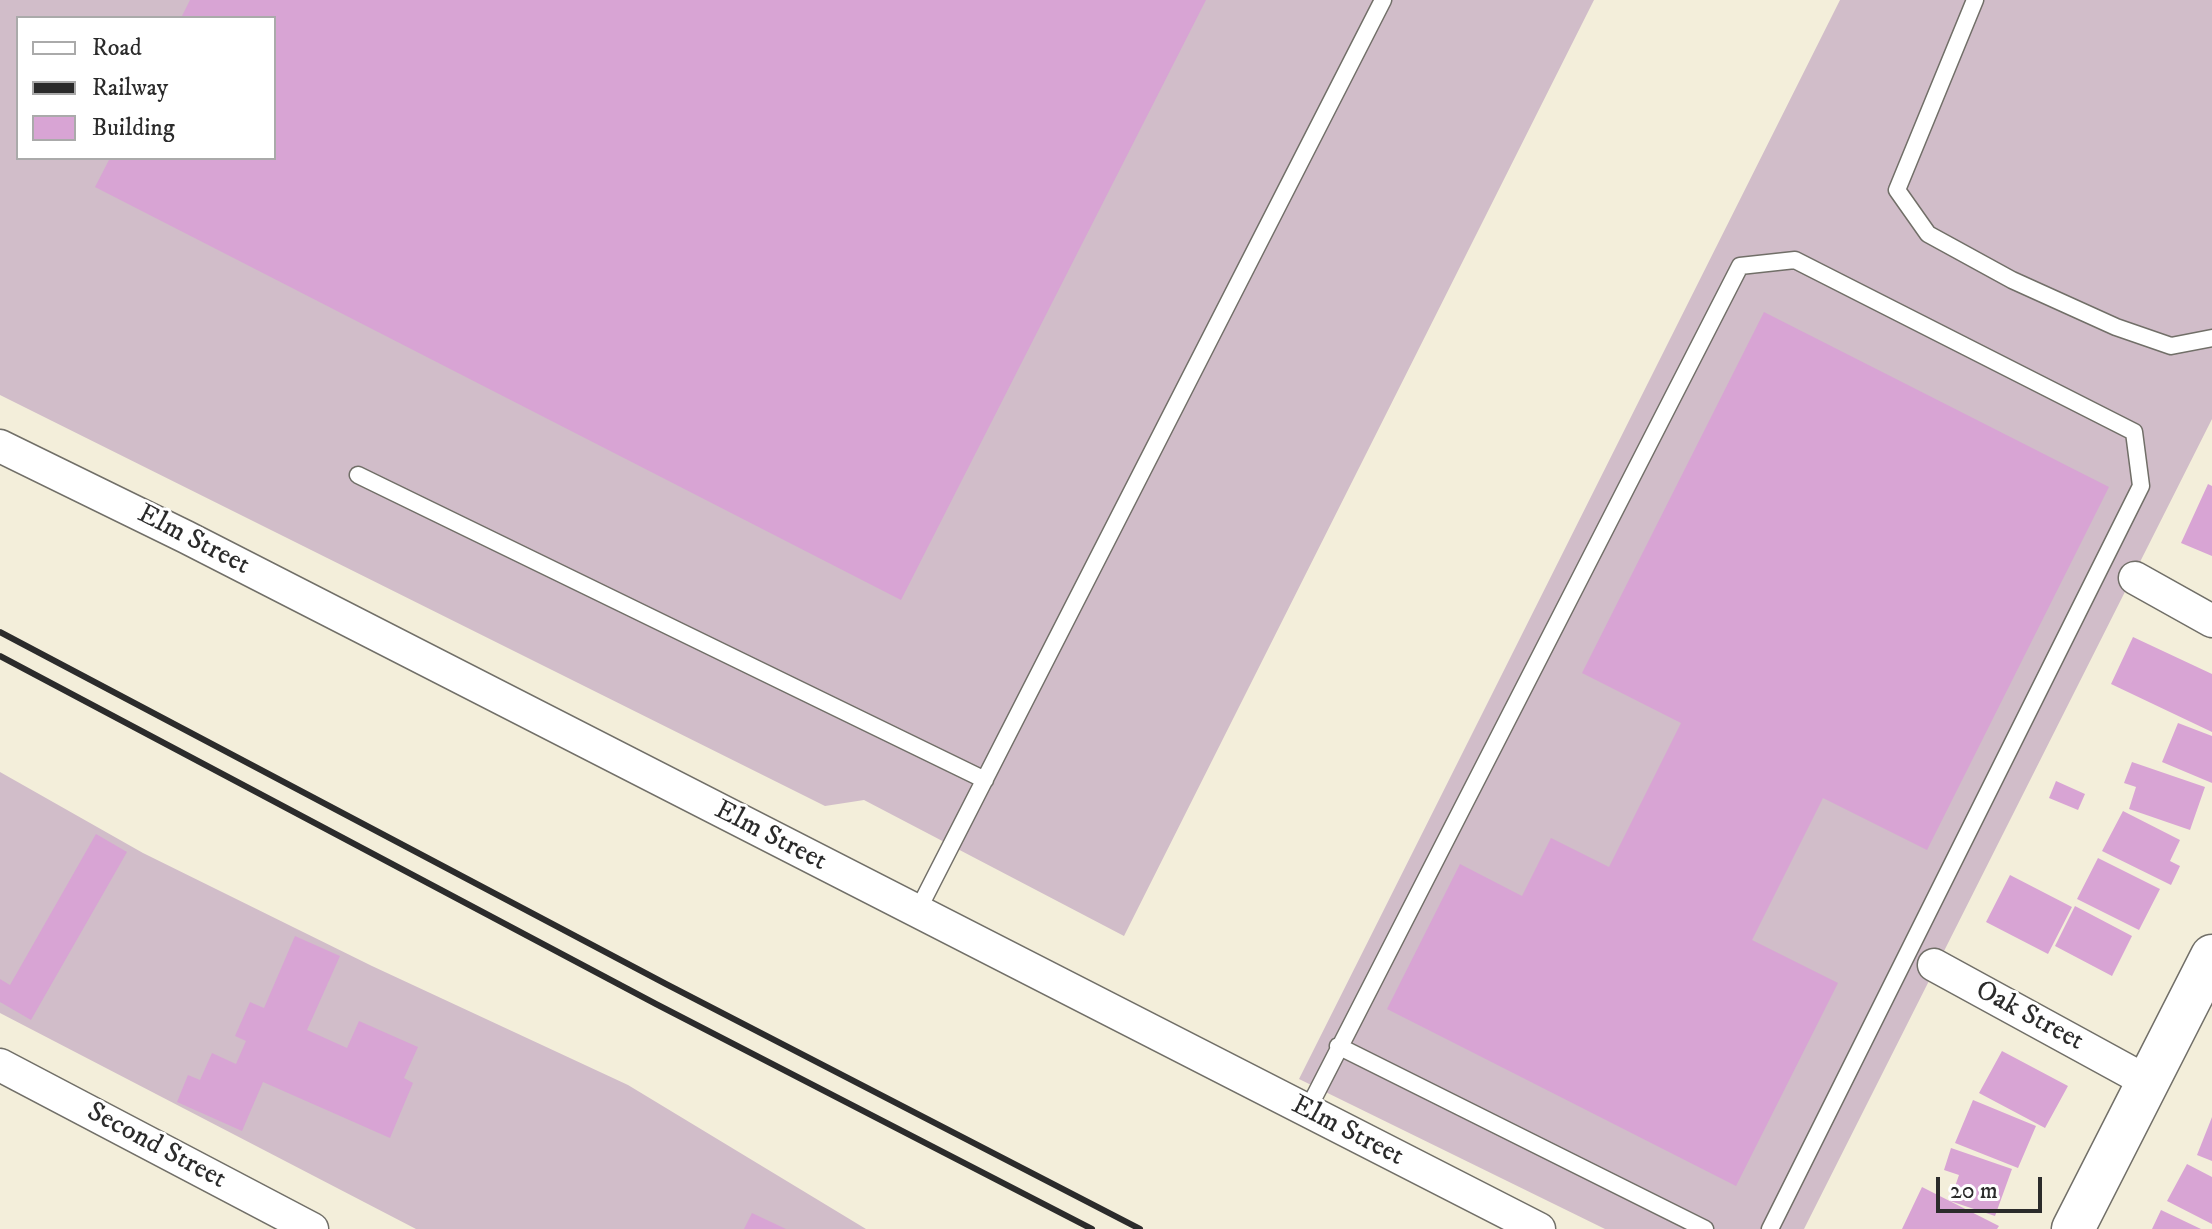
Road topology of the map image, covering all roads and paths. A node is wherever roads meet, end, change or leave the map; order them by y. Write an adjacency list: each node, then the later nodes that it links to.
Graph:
1 (1383, 0): 8 (lane)
2 (1975, 0): 3 (lane)
3 (2212, 338)
4 (0, 446): 9 (street, Elm Street)
5 (358, 475): 8 (lane)
6 (2135, 578): 7 (street)
7 (2212, 621)
8 (985, 780): 9 (lane)
9 (917, 912): 15 (street, Elm Street)
10 (1922, 959): 12 (lane); 14 (street, Oak Street); 20 (lane)
11 (2208, 976): 14 (street)
12 (1338, 1046): 15 (lane); 19 (lane)
13 (0, 1065): 16 (street, Second Street)
14 (2148, 1082): 21 (street)
15 (1307, 1111): 18 (street, Elm Street)
16 (280, 1222): 17 (street, Second Street)
17 (312, 1229)
18 (1539, 1229)
19 (1705, 1229)
20 (1770, 1229)
21 (2073, 1229)

